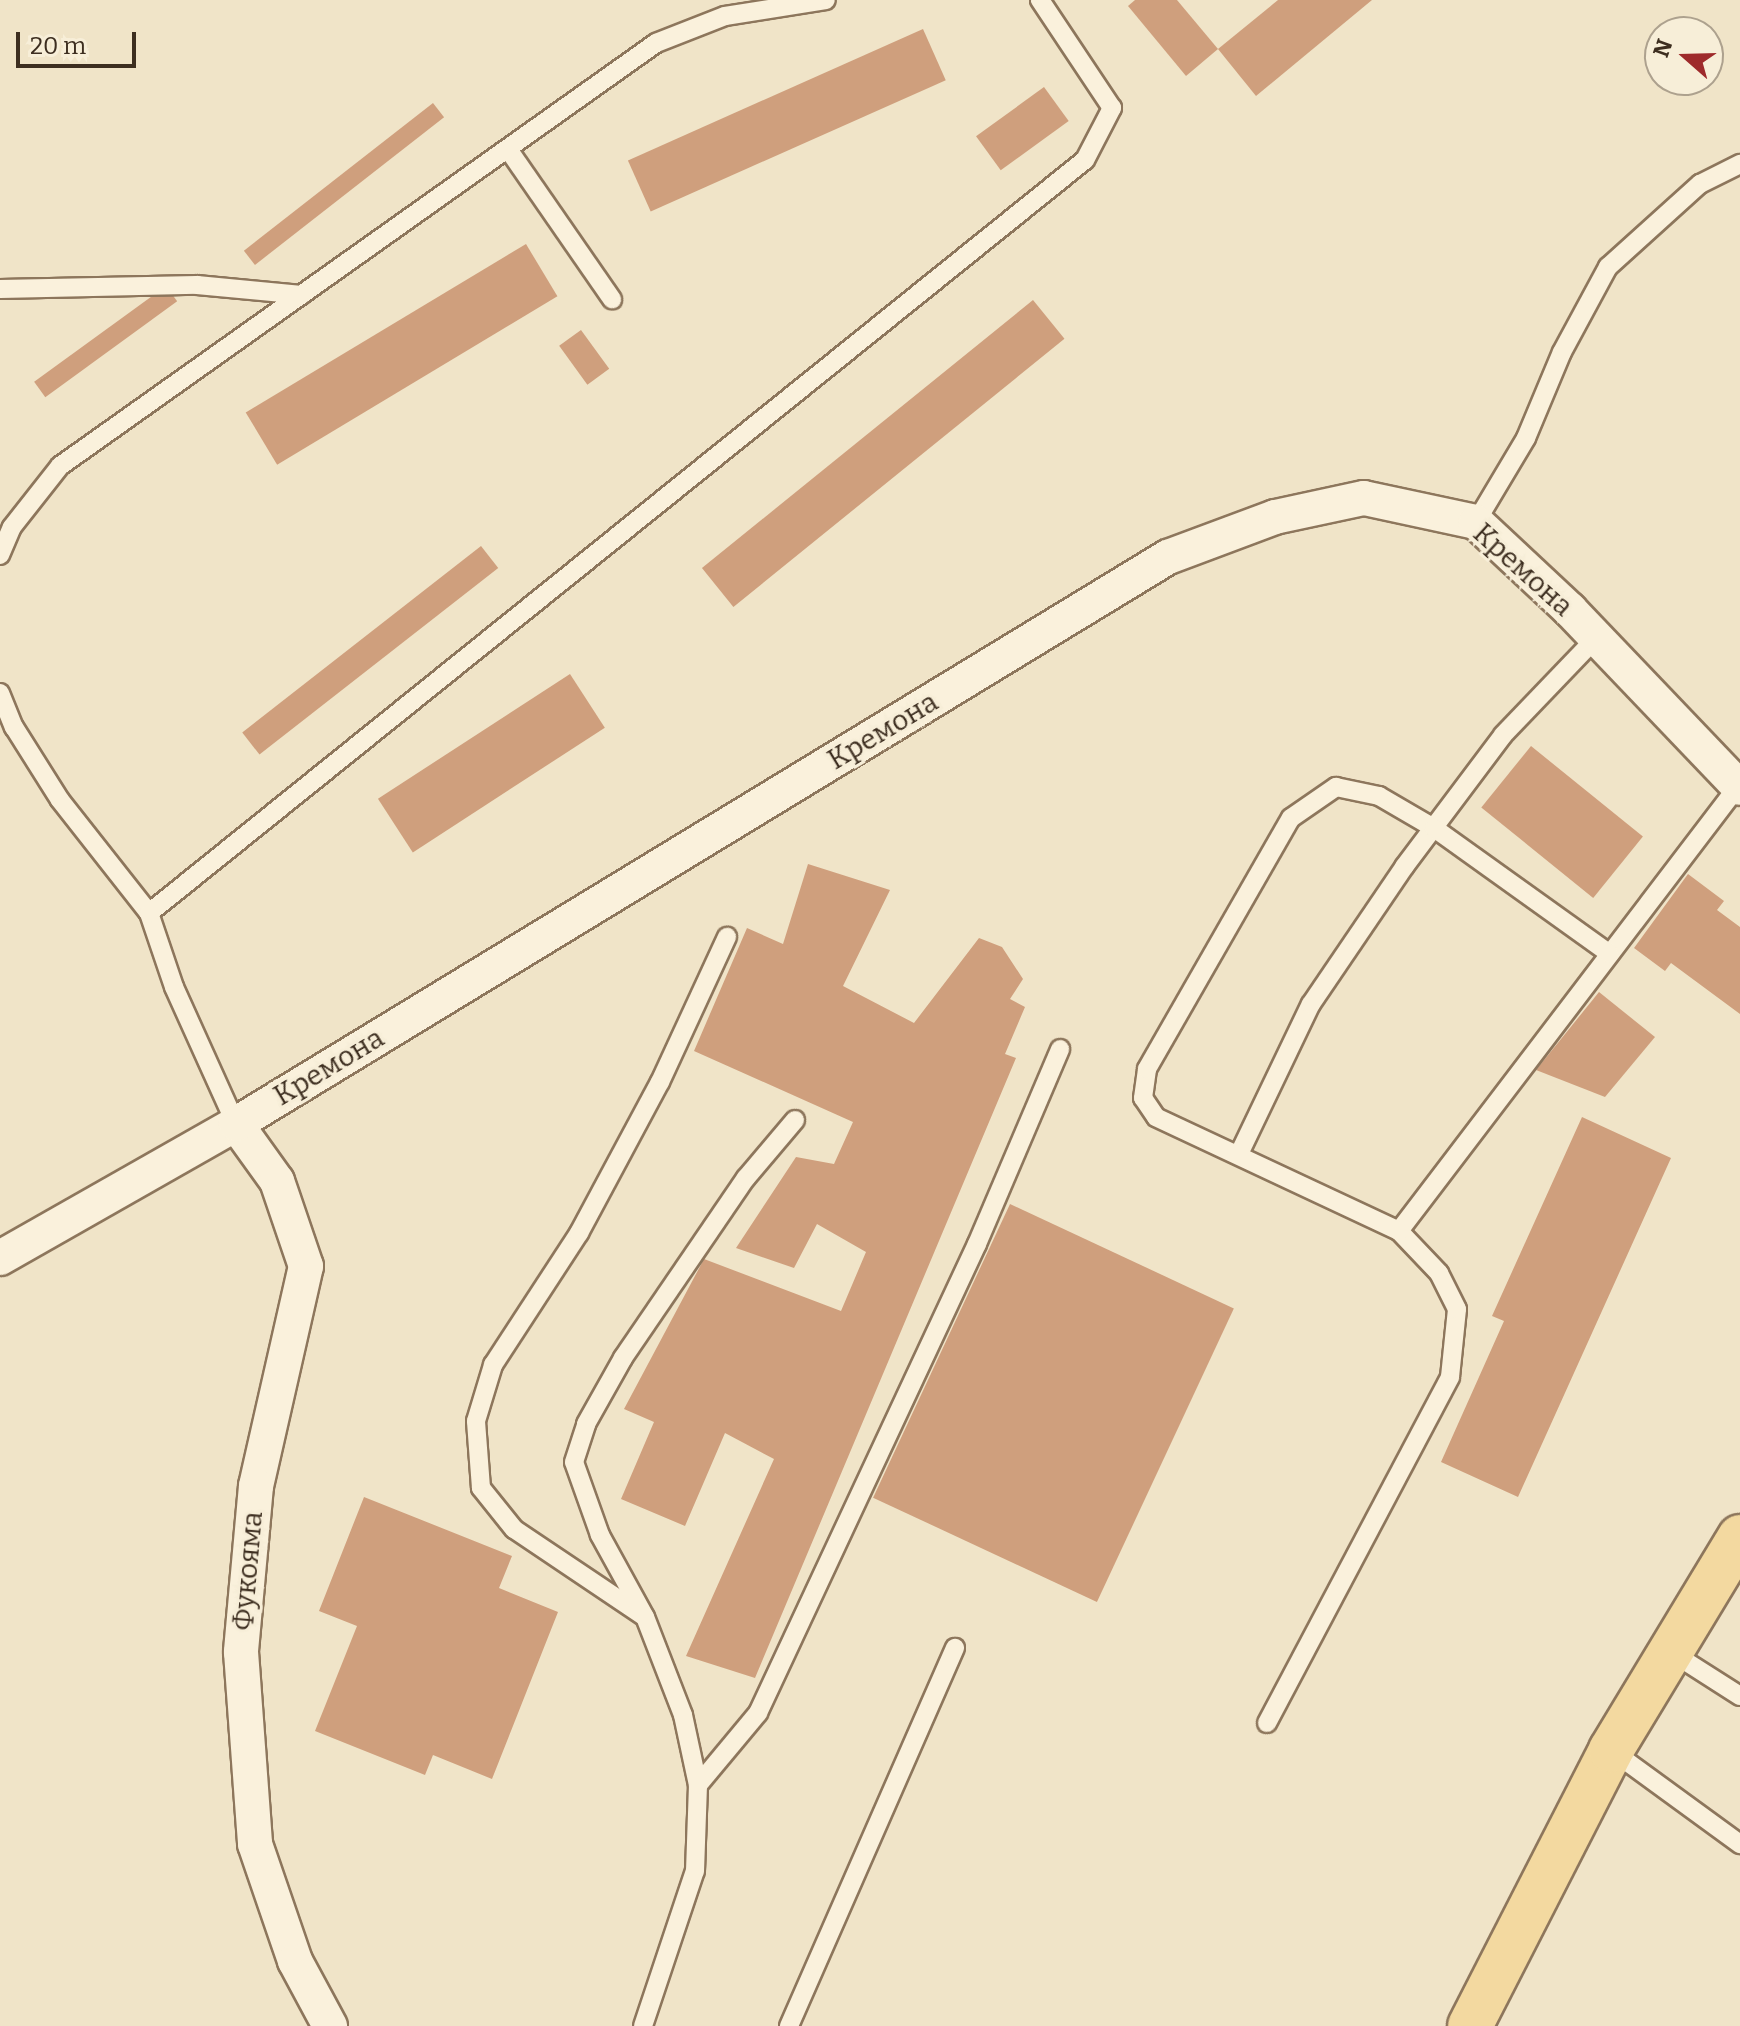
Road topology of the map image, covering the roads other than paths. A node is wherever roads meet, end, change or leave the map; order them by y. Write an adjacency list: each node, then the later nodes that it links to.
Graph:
1 (826, 0): 3 (lane)
2 (1040, 0): 14 (lane)
3 (508, 149): 6 (lane); 7 (lane)
4 (1740, 164): 8 (lane)
5 (0, 289): 6 (lane)
6 (302, 295): 9 (lane)
7 (612, 299)
8 (1476, 522): 10 (street, Кремона); 19 (street, Кремона)
9 (0, 555)
10 (1596, 638): 12 (street, Кремона); 13 (lane)
11 (0, 693): 14 (lane)
12 (1739, 787): 16 (lane)
13 (1434, 828): 16 (lane); 20 (lane); 20 (lane)
14 (149, 913): 19 (lane)
15 (727, 937): 24 (lane)
16 (1610, 954): 21 (lane)
17 (1060, 1049): 30 (lane)
18 (795, 1120): 24 (lane)
19 (236, 1124): 22 (street, Кремона); 33 (street, Фукояма)
20 (1239, 1154): 21 (lane)
21 (1399, 1231): 28 (lane)
22 (0, 1258)
23 (1740, 1537): 26 (main road)
24 (645, 1617): 30 (lane)
25 (955, 1648): 35 (lane)
26 (1671, 1652): 27 (lane); 29 (main road)
27 (1740, 1696)
28 (1267, 1723)
29 (1611, 1750): 31 (lane); 32 (main road)
30 (698, 1785): 34 (lane)
31 (1740, 1844)
32 (1555, 1854): 36 (main road); 37 (main road)
33 (330, 2026)
34 (643, 2026)
35 (789, 2026)
36 (1470, 2026)
37 (1504, 2026)

